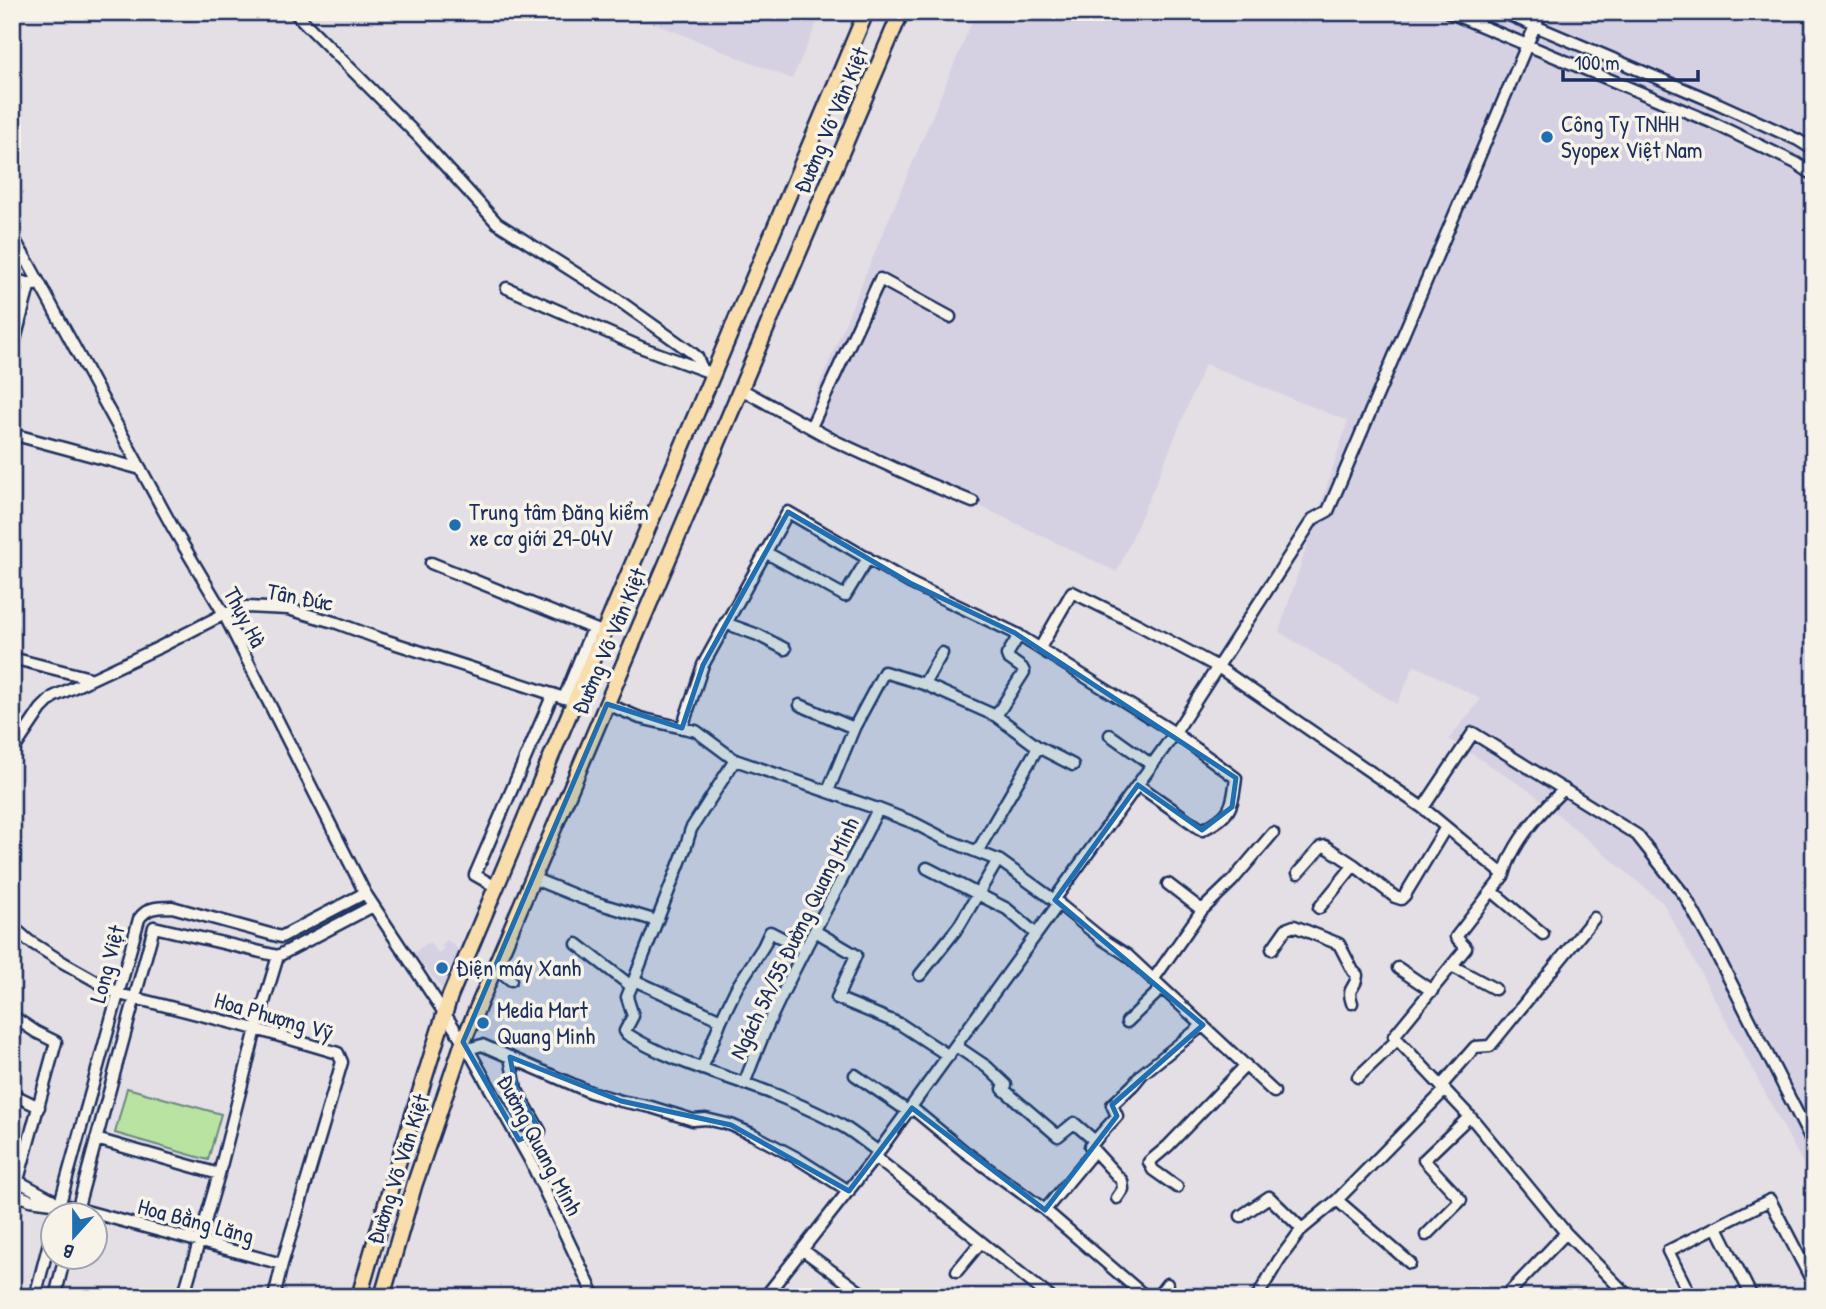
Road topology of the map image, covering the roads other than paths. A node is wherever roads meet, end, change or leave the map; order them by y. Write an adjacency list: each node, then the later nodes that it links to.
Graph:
1 (294, 12): 18 (street)
2 (901, 12): 19 (highway, Đường Võ Văn Kiệt)
3 (1448, 12): 8 (street)
4 (1502, 12): 7 (street)
5 (1541, 12): 7 (street)
6 (863, 13): 18 (highway, Đường Võ Văn Kiệt)
7 (1534, 27): 8 (street); 9 (street)
8 (1527, 45): 10 (street); 35 (street)
9 (1814, 150)
10 (1814, 175)
11 (12, 236): 14 (street, Thụy Hà)
12 (12, 279): 13 (street)
13 (30, 283): 14 (street); 17 (street)
14 (42, 287): 22 (street, Thụy Hà)
15 (507, 288): 18 (street)
16 (950, 317): 20 (street)
17 (12, 351)
18 (707, 372): 29 (highway, Đường Võ Văn Kiệt)
19 (741, 389): 20 (street); 40 (highway, Đường Võ Văn Kiệt)
20 (811, 427): 23 (street)
21 (12, 434): 22 (street)
22 (141, 469): 27 (street, Thụy Hà)
23 (973, 502)
24 (765, 552): 25 (street); 25 (street); 28 (street)
25 (867, 558): 30 (street)
26 (431, 563): 29 (street)
27 (224, 614): 36 (street, Tân Đức); 38 (street, Tân Đức); 69 (street, Thụy Hà)
28 (725, 623): 32 (street); 43 (street)
29 (598, 631): 39 (highway, Đường Võ Văn Kiệt)
30 (1019, 635): 31 (street); 42 (street)
31 (1040, 648): 35 (street); 45 (street)
32 (785, 649)
33 (942, 653): 37 (street)
34 (12, 658): 36 (street)
35 (1218, 667): 45 (street); 55 (street)
36 (91, 678): 48 (street, Tân Đức)
37 (924, 684): 42 (street); 44 (street)
38 (553, 694): 39 (street, Tân Đức); 67 (street)
39 (570, 699): 67 (highway, Đường Võ Văn Kiệt)
40 (607, 704): 43 (street); 65 (highway, Đường Võ Văn Kiệt)
41 (800, 705): 44 (street)
42 (996, 716): 47 (street)
43 (682, 728): 49 (street)
44 (854, 728): 54 (street)
45 (1175, 733): 51 (street); 52 (street)
46 (1110, 736): 51 (street)
47 (1038, 747): 50 (street); 59 (street)
48 (12, 752)
49 (735, 760): 54 (street); 77 (street)
50 (1073, 765)
51 (1152, 765): 52 (street)
52 (1138, 785): 71 (street)
53 (1564, 789): 55 (street); 64 (street); 125 (street)
54 (828, 791): 56 (street)
55 (1423, 808): 57 (street)
56 (878, 809): 59 (street); 80 (street, Ngách 5A/55 Đường Quang Minh)
57 (1446, 827): 61 (street); 64 (street)
58 (1273, 833): 75 (street)
59 (976, 852): 60 (street)
60 (998, 860): 70 (street); 71 (street)
61 (1354, 865): 63 (street); 73 (street)
62 (927, 868): 70 (street)
63 (1298, 873)
64 (1504, 874): 68 (street)
65 (533, 878): 77 (street); 88 (highway, Đường Võ Văn Kiệt)
66 (1168, 884): 75 (street)
67 (496, 887): 101 (highway, Đường Võ Văn Kiệt)
68 (1492, 891): 82 (street); 87 (street)
69 (365, 893): 72 (street, Thụy Hà); 74 (street, Long Việt)
70 (979, 894): 81 (street); 90 (street)
71 (1057, 901): 81 (street); 92 (street)
72 (373, 906): 86 (street); 101 (street, Thụy Hà)
73 (1319, 908)
74 (148, 909): 79 (street); 97 (street, Long Việt)
75 (1202, 910): 92 (street)
76 (1594, 918): 116 (street)
77 (657, 921): 93 (street)
78 (12, 926): 97 (street, Hoa Phượng Vỹ)
79 (154, 927): 86 (street, Long Việt); 98 (street, Long Việt)
80 (815, 931): 85 (street, Ngách 5A/55 Đường Quang Minh); 109 (street)
81 (1036, 934): 108 (street)
82 (1543, 934)
83 (577, 944): 93 (street)
84 (1272, 949): 99 (street)
85 (805, 950): 102 (street); 115 (street, Ngách 5A/55 Đường Quang Minh)
86 (278, 956): 105 (street)
87 (1452, 966): 95 (street); 96 (street)
88 (495, 967): 91 (street); 107 (highway, Đường Võ Văn Kiệt)
89 (1398, 968): 96 (street)
90 (920, 975)
91 (511, 980)
92 (1153, 980): 94 (street)
93 (633, 983): 102 (street); 112 (street)
94 (1162, 988): 103 (street); 104 (street)
95 (1495, 989)
96 (1432, 990): 106 (street)
97 (120, 994): 98 (street, Hoa Phượng Vỹ); 134 (street, Long Việt)
98 (134, 998): 105 (street, Hoa Phượng Vỹ); 122 (street, Long Việt)
99 (1352, 1003)
100 (12, 1016): 119 (street)
101 (444, 1016): 107 (street, Đường Quang Minh); 160 (highway, Đường Võ Văn Kiệt)
102 (721, 1020): 112 (street)
103 (1127, 1022)
104 (1203, 1025): 111 (street); 124 (street)
105 (256, 1029): 127 (street); 150 (street, Hoa Phượng Vỹ)
106 (1397, 1040): 114 (street); 116 (street)
107 (465, 1046): 110 (street); 123 (street, Đường Quang Minh); 161 (highway, Đường Võ Văn Kiệt)
108 (956, 1046): 109 (street); 124 (street)
109 (949, 1056): 120 (street)
110 (510, 1057): 123 (street); 130 (street)
111 (1246, 1065): 117 (street); 129 (street)
112 (702, 1069): 115 (street)
113 (855, 1075): 120 (street)
114 (1358, 1077)
115 (744, 1084): 126 (street)
116 (1443, 1088): 121 (street); 136 (street)
117 (1274, 1092)
118 (12, 1094): 119 (street)
119 (39, 1107): 128 (street)
120 (910, 1110): 126 (street); 139 (street)
121 (1470, 1116): 144 (street); 145 (street)
122 (96, 1139): 127 (street); 135 (street, Long Việt)
123 (519, 1140): 162 (street, Đường Quang Minh)
124 (1095, 1146): 132 (street); 139 (street)
125 (1814, 1146)
126 (877, 1154): 130 (street); 147 (street)
127 (219, 1174): 146 (street)
128 (15, 1179): 133 (street, Hoa Bằng Lăng)
129 (1177, 1187)
130 (849, 1191): 148 (street)
131 (14, 1193): 137 (street, Hoa Bằng Lăng); 138 (street)
132 (1117, 1198)
133 (45, 1200)
134 (61, 1200)
135 (79, 1200)
136 (1337, 1200): 143 (street); 149 (street)
137 (38, 1203)
138 (12, 1208)
139 (1045, 1210): 166 (street)
140 (1241, 1216): 143 (street)
141 (108, 1220): 146 (street, Hoa Bằng Lăng)
142 (1717, 1227): 155 (street); 171 (street); 172 (street)
143 (1302, 1229): 168 (street)
144 (1566, 1233): 169 (street); 170 (street)
145 (1426, 1235)
146 (199, 1242): 150 (street, Hoa Bằng Lăng); 158 (street)
147 (981, 1242): 153 (street); 165 (street)
148 (803, 1250): 163 (street); 164 (street)
149 (1410, 1263)
150 (282, 1264): 159 (street, Hoa Phượng Vỹ)
151 (42, 1270): 156 (street)
152 (62, 1270): 157 (street)
153 (957, 1271)
154 (1167, 1284): 167 (street)
155 (1814, 1285)
156 (35, 1297)
157 (55, 1297)
158 (183, 1297)
159 (274, 1297)
160 (359, 1297)
161 (382, 1297)
162 (595, 1297)
163 (765, 1297)
164 (867, 1297)
165 (1050, 1297)
166 (1146, 1297)
167 (1157, 1297)
168 (1258, 1297)
169 (1505, 1297)
170 (1629, 1297)
171 (1691, 1297)
172 (1752, 1297)

